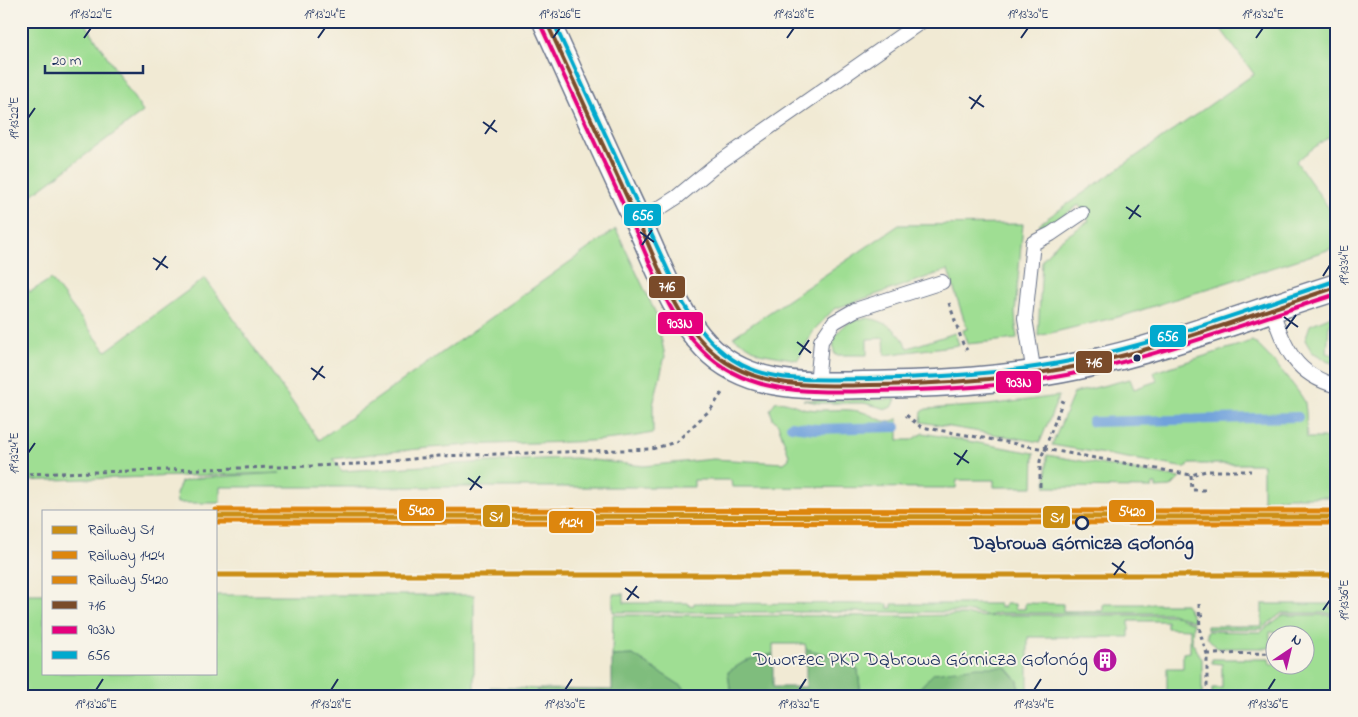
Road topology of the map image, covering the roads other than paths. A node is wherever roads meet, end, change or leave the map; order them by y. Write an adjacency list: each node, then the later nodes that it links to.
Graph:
1 (546, 21): 4 (street)
2 (922, 21): 4 (lane)
3 (1082, 213): 8 (lane)
4 (638, 222): 9 (street)
5 (942, 282): 9 (lane)
6 (1337, 287): 7 (street)
7 (1272, 308): 8 (street); 10 (lane)
8 (1034, 374): 9 (street)
9 (817, 385)
10 (1337, 386)

